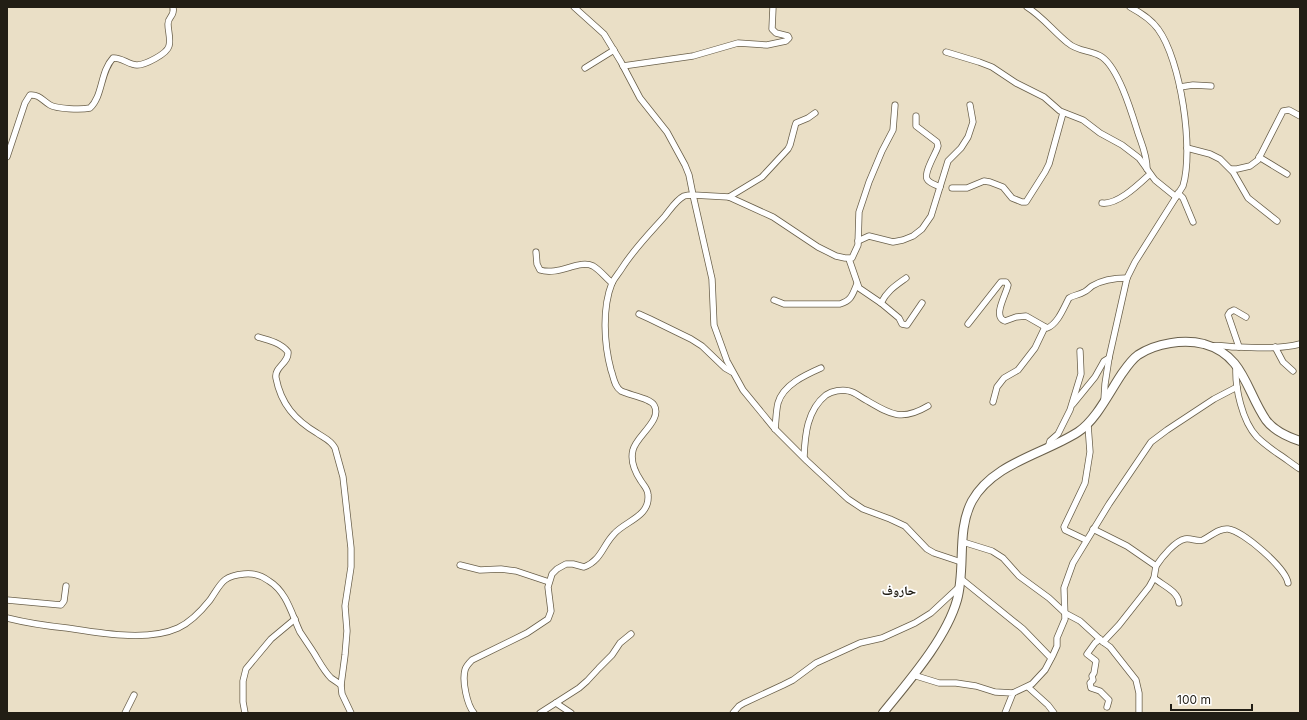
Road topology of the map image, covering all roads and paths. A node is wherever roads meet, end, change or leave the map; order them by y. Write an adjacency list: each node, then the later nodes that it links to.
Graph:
1 (173, 7): 19 (street)
2 (574, 7): 6 (street)
3 (772, 7): 8 (street)
4 (1027, 7): 21 (street)
5 (1130, 7): 11 (street)
6 (614, 50): 8 (street); 9 (street)
7 (946, 52): 15 (street)
8 (623, 66): 28 (street)
9 (585, 68)
10 (1211, 86): 11 (street)
11 (1180, 87): 18 (street)
12 (895, 105): 33 (street)
13 (970, 105): 25 (street)
14 (815, 112): 29 (street)
15 (1063, 113): 21 (street); 26 (street)
16 (916, 116): 25 (street)
17 (1300, 116): 20 (street)
18 (1187, 148): 22 (street); 27 (street)
19 (7, 157)
20 (1259, 157): 22 (street); 24 (street)
21 (1147, 169): 23 (street)
22 (1230, 169): 31 (street)
23 (1150, 174): 27 (street); 30 (street)
24 (1287, 174)
25 (940, 187): 33 (street)
26 (952, 188)
27 (1177, 195): 32 (street); 37 (street)
28 (693, 196): 29 (street); 38 (street); 57 (street)
29 (729, 197): 35 (street)
30 (1102, 203)
31 (1277, 221)
32 (1193, 222)
33 (858, 241): 35 (street)
34 (536, 252): 38 (street)
35 (849, 259): 39 (street)
36 (906, 278): 41 (street)
37 (1127, 278): 46 (street); 53 (street)
38 (612, 283): 77 (street)
39 (857, 284): 40 (street); 41 (street)
40 (774, 300)
41 (881, 303): 42 (street)
42 (922, 303)
43 (639, 314): 57 (street)
44 (1246, 317): 50 (street)
45 (968, 324): 46 (street)
46 (1045, 327): 60 (street)
47 (258, 336): 90 (street)
48 (1300, 344): 51 (street)
49 (1208, 346): 50 (street); 54 (street); 59 (street)
50 (1239, 347): 51 (street)
51 (1275, 347): 56 (street)
52 (1080, 351): 61 (street)
53 (1109, 358): 59 (street); 61 (street)
54 (1236, 366): 58 (street); 65 (street)
55 (821, 368): 64 (street)
56 (1293, 371)
57 (733, 372): 64 (street)
58 (1237, 387): 68 (street); 69 (street)
59 (1104, 400): 63 (street)
60 (993, 402)
61 (1072, 405): 66 (street)
62 (928, 406): 67 (street)
63 (1088, 424): 66 (street); 70 (street)
64 (775, 429): 67 (street)
65 (1300, 441)
66 (1048, 448): 71 (street)
67 (804, 457): 72 (street)
68 (1300, 469)
69 (1093, 529): 70 (street); 74 (street)
70 (1086, 540): 83 (street)
71 (963, 542): 72 (street); 83 (street)
72 (961, 562): 75 (street)
73 (460, 565): 77 (street)
74 (1156, 566): 76 (street); 78 (street)
75 (960, 578): 80 (street); 88 (street)
76 (1154, 578): 82 (street); 87 (street)
77 (549, 582): 99 (street)
78 (1288, 583)
79 (66, 586): 81 (street)
80 (959, 587): 89 (street); 102 (street)
81 (7, 600)
82 (1179, 603)
83 (1065, 613): 87 (street); 88 (street)
84 (7, 618): 85 (street)
85 (295, 619): 90 (street); 97 (street)
86 (631, 634): 94 (street)
87 (1101, 640): 95 (street); 106 (street)
88 (1051, 658): 91 (street)
89 (913, 675): 92 (street); 103 (street)
90 (341, 685): 98 (street)
91 (1028, 687): 92 (street); 105 (street)
92 (1013, 694): 104 (street)
93 (134, 695): 96 (street)
94 (556, 703): 100 (street); 101 (street)
95 (1107, 707)
96 (125, 713)
97 (245, 713)
98 (351, 713)
99 (474, 713)
100 (540, 713)
101 (571, 713)
102 (733, 713)
103 (883, 713)
104 (1005, 713)
105 (1054, 713)
106 (1139, 713)

